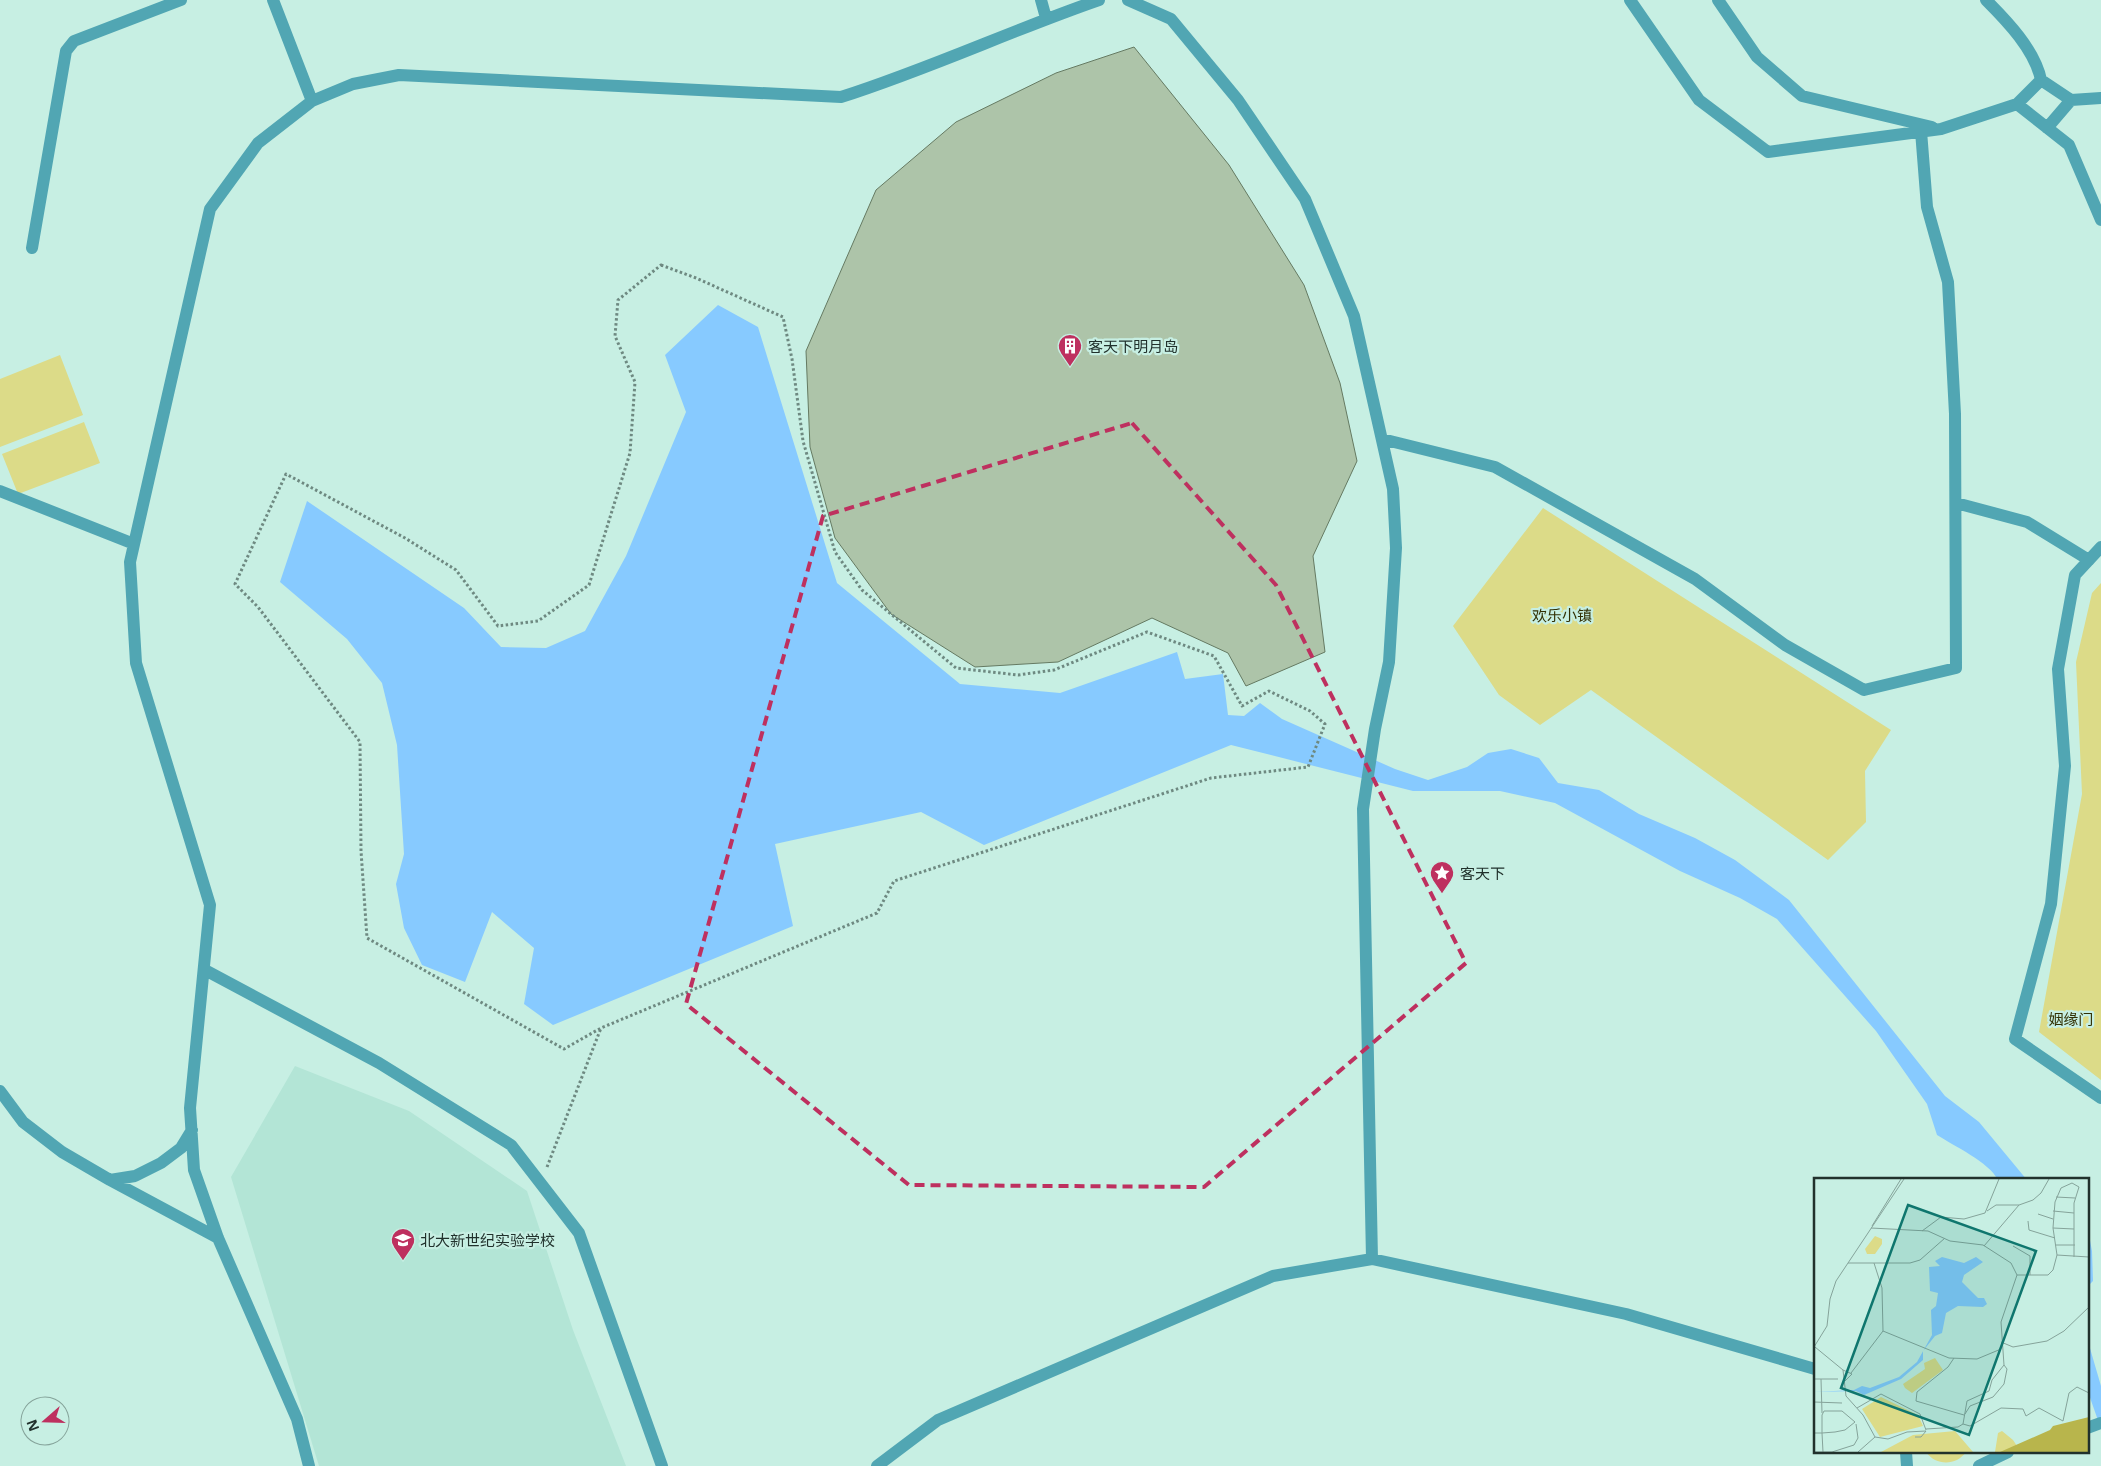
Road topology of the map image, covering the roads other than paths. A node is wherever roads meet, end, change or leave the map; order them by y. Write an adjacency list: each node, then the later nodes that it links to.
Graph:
1 (181, 0): 19 (street)
2 (273, 0): 13 (street)
3 (1042, 0): 9 (street)
4 (1099, 0): 9 (street)
5 (1128, 0): 20 (street)
6 (1630, 0): 17 (street)
7 (1718, 0): 16 (street)
8 (1986, 0): 10 (street)
9 (1046, 18): 13 (street)
10 (2041, 80): 12 (street); 14 (street)
11 (2101, 98): 12 (street)
12 (2071, 100): 15 (street)
13 (312, 101): 23 (street)
14 (2017, 104): 15 (street); 16 (street)
15 (2047, 128): 18 (street)
16 (1941, 129): 17 (street)
17 (1922, 131): 22 (street)
18 (2101, 220)
19 (32, 248)
20 (1382, 440): 22 (street); 32 (street)
21 (0, 491): 23 (street)
22 (1956, 503): 25 (street)
23 (134, 544): 26 (street)
24 (2101, 547): 25 (street)
25 (2089, 560): 28 (street)
26 (205, 970): 29 (street); 38 (street)
27 (0, 1091): 30 (street)
28 (2101, 1098)
29 (192, 1130): 30 (street); 31 (street)
30 (110, 1180): 31 (street)
31 (218, 1238): 37 (street)
32 (1372, 1259): 33 (street); 39 (street)
33 (1814, 1369)
34 (2101, 1423): 35 (street)
35 (2088, 1428)
36 (2004, 1454): 40 (street)
37 (309, 1466)
38 (662, 1466)
39 (877, 1466)
40 (1979, 1466)

